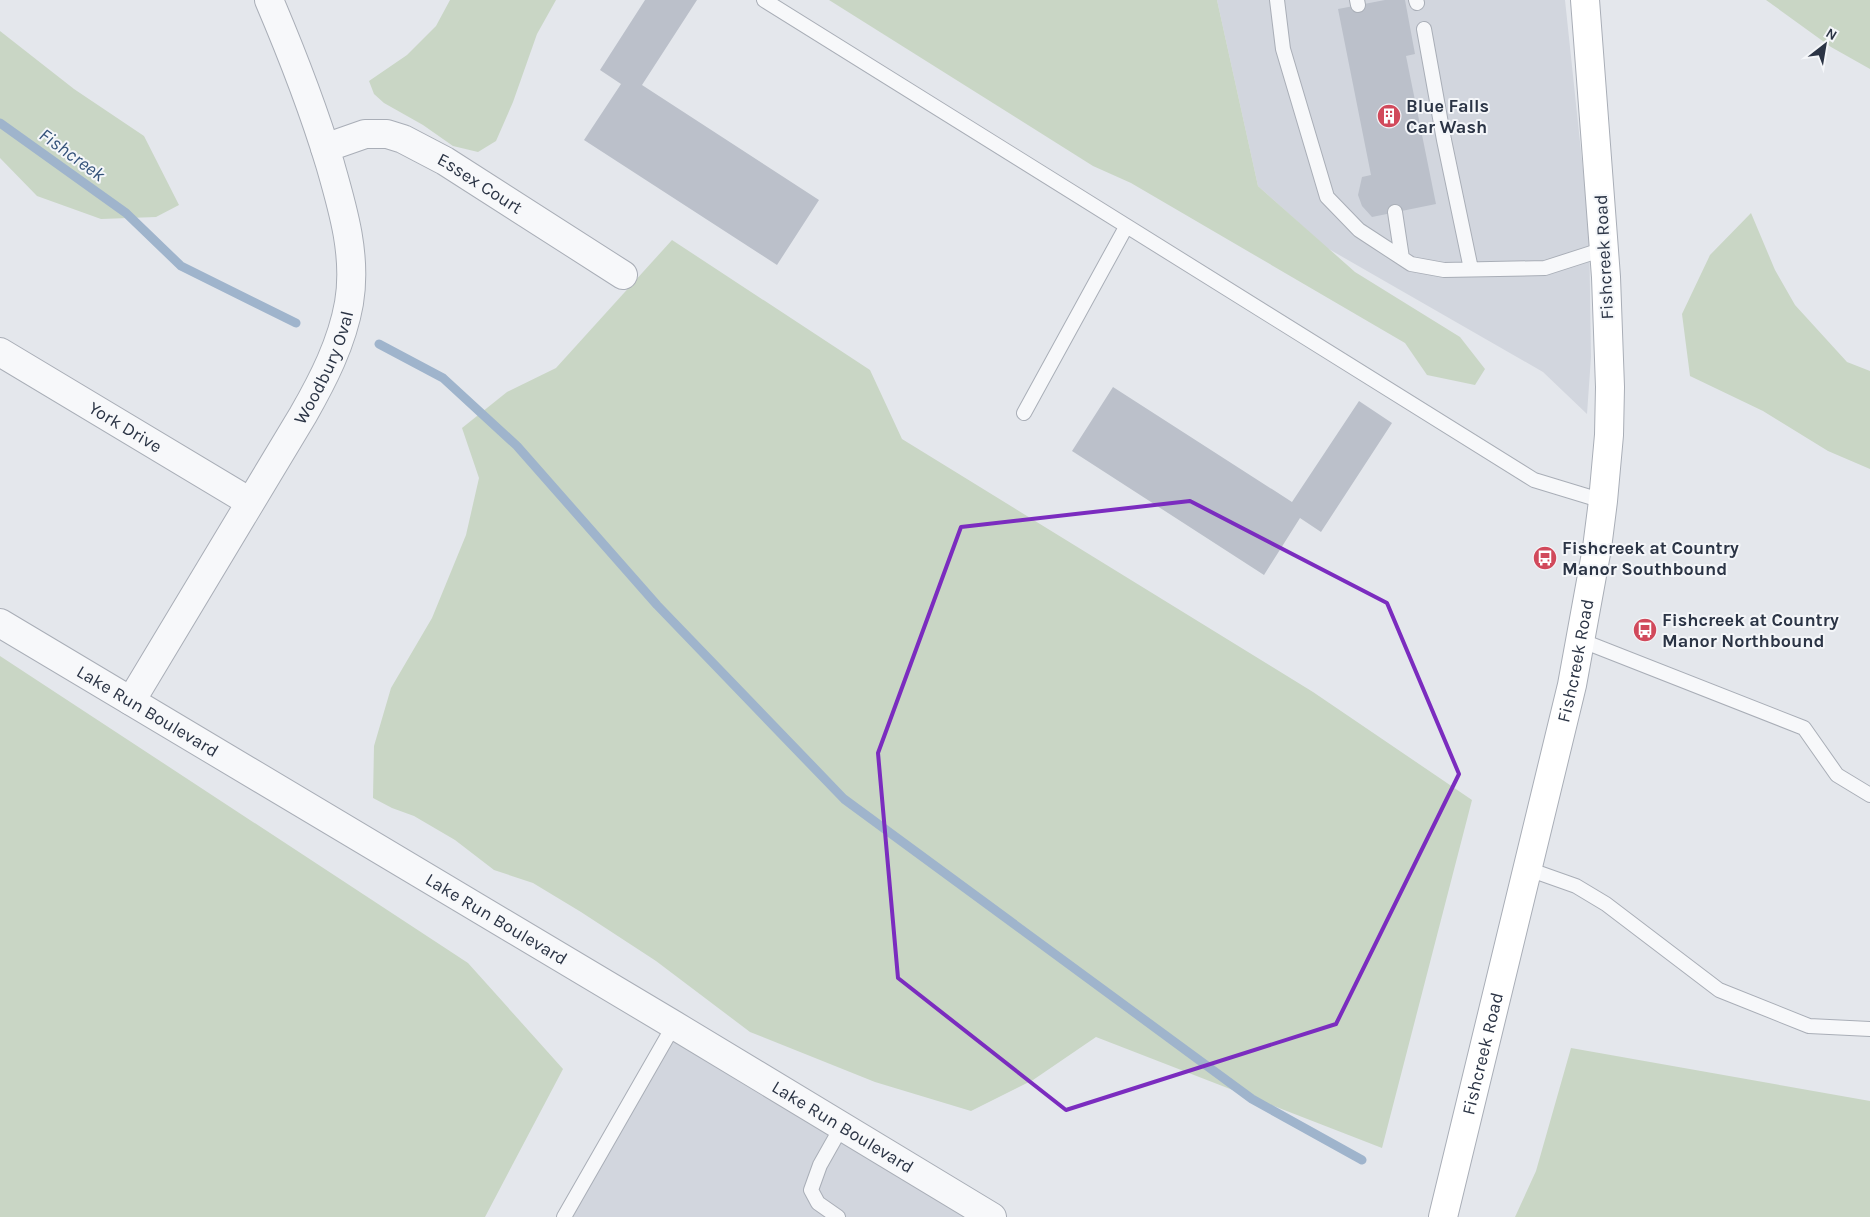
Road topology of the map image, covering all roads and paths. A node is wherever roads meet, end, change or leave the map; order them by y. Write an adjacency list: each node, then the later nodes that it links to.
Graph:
1 (269, 0): 6 (street, Woodbury Oval)
2 (764, 0): 8 (lane)
3 (1277, 0): 10 (lane)
4 (1585, 0): 9 (main road, Fishcreek Road)
5 (1424, 29): 11 (lane)
6 (325, 148): 12 (street, Essex Court); 16 (street, Woodbury Oval)
7 (1395, 212): 10 (lane)
8 (1126, 226): 14 (lane); 15 (lane)
9 (1604, 249): 11 (lane); 15 (main road, Fishcreek Road)
10 (1402, 258): 11 (lane)
11 (1471, 270)
12 (624, 275)
13 (0, 352): 16 (street, York Drive)
14 (1024, 413)
15 (1603, 501): 18 (main road, Fishcreek Road)
16 (250, 502): 19 (street, Woodbury Oval)
17 (0, 623): 19 (street, Lake Run Boulevard)
18 (1580, 640): 20 (lane); 21 (main road, Fishcreek Road)
19 (131, 702): 22 (street, Lake Run Boulevard)
20 (1870, 794)
21 (1528, 869): 23 (lane); 28 (main road, Fishcreek Road)
22 (674, 1025): 24 (street, Lake Run Boulevard); 25 (lane)
23 (1870, 1029)
24 (842, 1126): 26 (lane); 27 (street, Lake Run Boulevard)
25 (564, 1217)
26 (838, 1217)
27 (992, 1217)
28 (1443, 1217)

